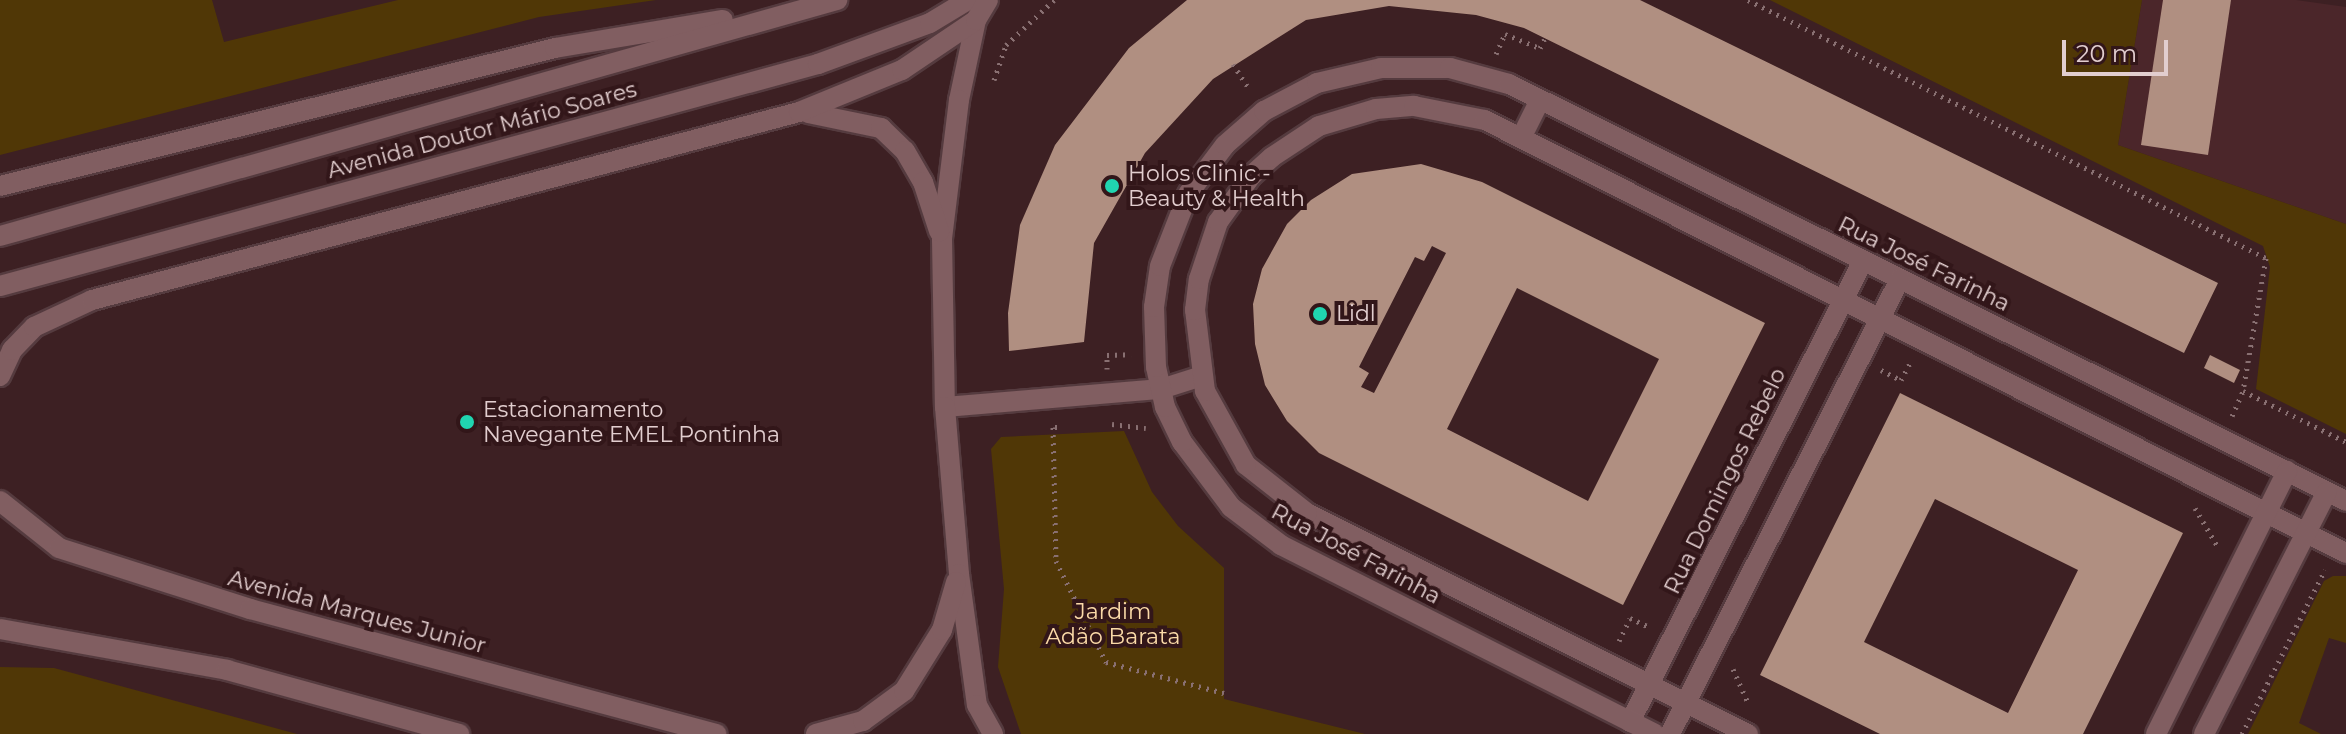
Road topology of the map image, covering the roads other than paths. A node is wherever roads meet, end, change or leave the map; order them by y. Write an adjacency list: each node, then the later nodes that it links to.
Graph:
1 (837, 0): 4 (street, Avenida Doutor Mário Soares)
2 (968, 0): 14 (street, Avenida Doutor Mário Soares)
3 (988, 0): 5 (street)
4 (794, 11): 9 (street); 10 (street, Avenida Doutor Mário Soares)
5 (976, 20): 7 (street); 11 (street)
6 (1540, 100): 8 (street); 12 (street, Rua José Farinha); 19 (street, Rua José Farinha)
7 (799, 112): 11 (street); 17 (street)
8 (1522, 136): 15 (street, Rua José Farinha); 18 (street, Rua José Farinha)
9 (0, 186)
10 (0, 236)
11 (942, 239): 20 (street)
12 (1863, 261): 13 (street, Rua José Farinha); 15 (street, Rua Domingos Rebelo)
13 (1900, 279): 16 (street); 21 (street, Rua José Farinha)
14 (0, 286)
15 (1843, 299): 16 (street, Rua José Farinha); 30 (street, Rua Domingos Rebelo)
16 (1880, 317): 25 (street, Rua José Farinha); 31 (street)
17 (0, 376)
18 (1202, 376): 19 (street); 30 (street, Rua José Farinha)
19 (1161, 389): 20 (street); 32 (street, Rua José Farinha)
20 (945, 407): 28 (street)
21 (2287, 471): 22 (street, Rua José Farinha); 25 (street)
22 (2327, 492): 24 (street, Rua José Farinha); 26 (street)
23 (0, 501): 34 (street, Avenida Marques Junior)
24 (2346, 501)
25 (2266, 512): 26 (street, Rua José Farinha); 40 (street)
26 (2306, 533): 27 (street, Rua José Farinha); 41 (street)
27 (2343, 551)
28 (959, 574): 35 (street); 36 (street)
29 (0, 629): 33 (street)
30 (1650, 685): 31 (street, Rua José Farinha); 32 (street, Rua Domingos Rebelo)
31 (1686, 703): 38 (street); 39 (street, Rua José Farinha)
32 (1630, 722): 37 (street, Rua José Farinha)
33 (459, 734)
34 (717, 734)
35 (816, 734)
36 (993, 734)
37 (1655, 734)
38 (1670, 734)
39 (1748, 734)
40 (2156, 734)
41 (2204, 734)

